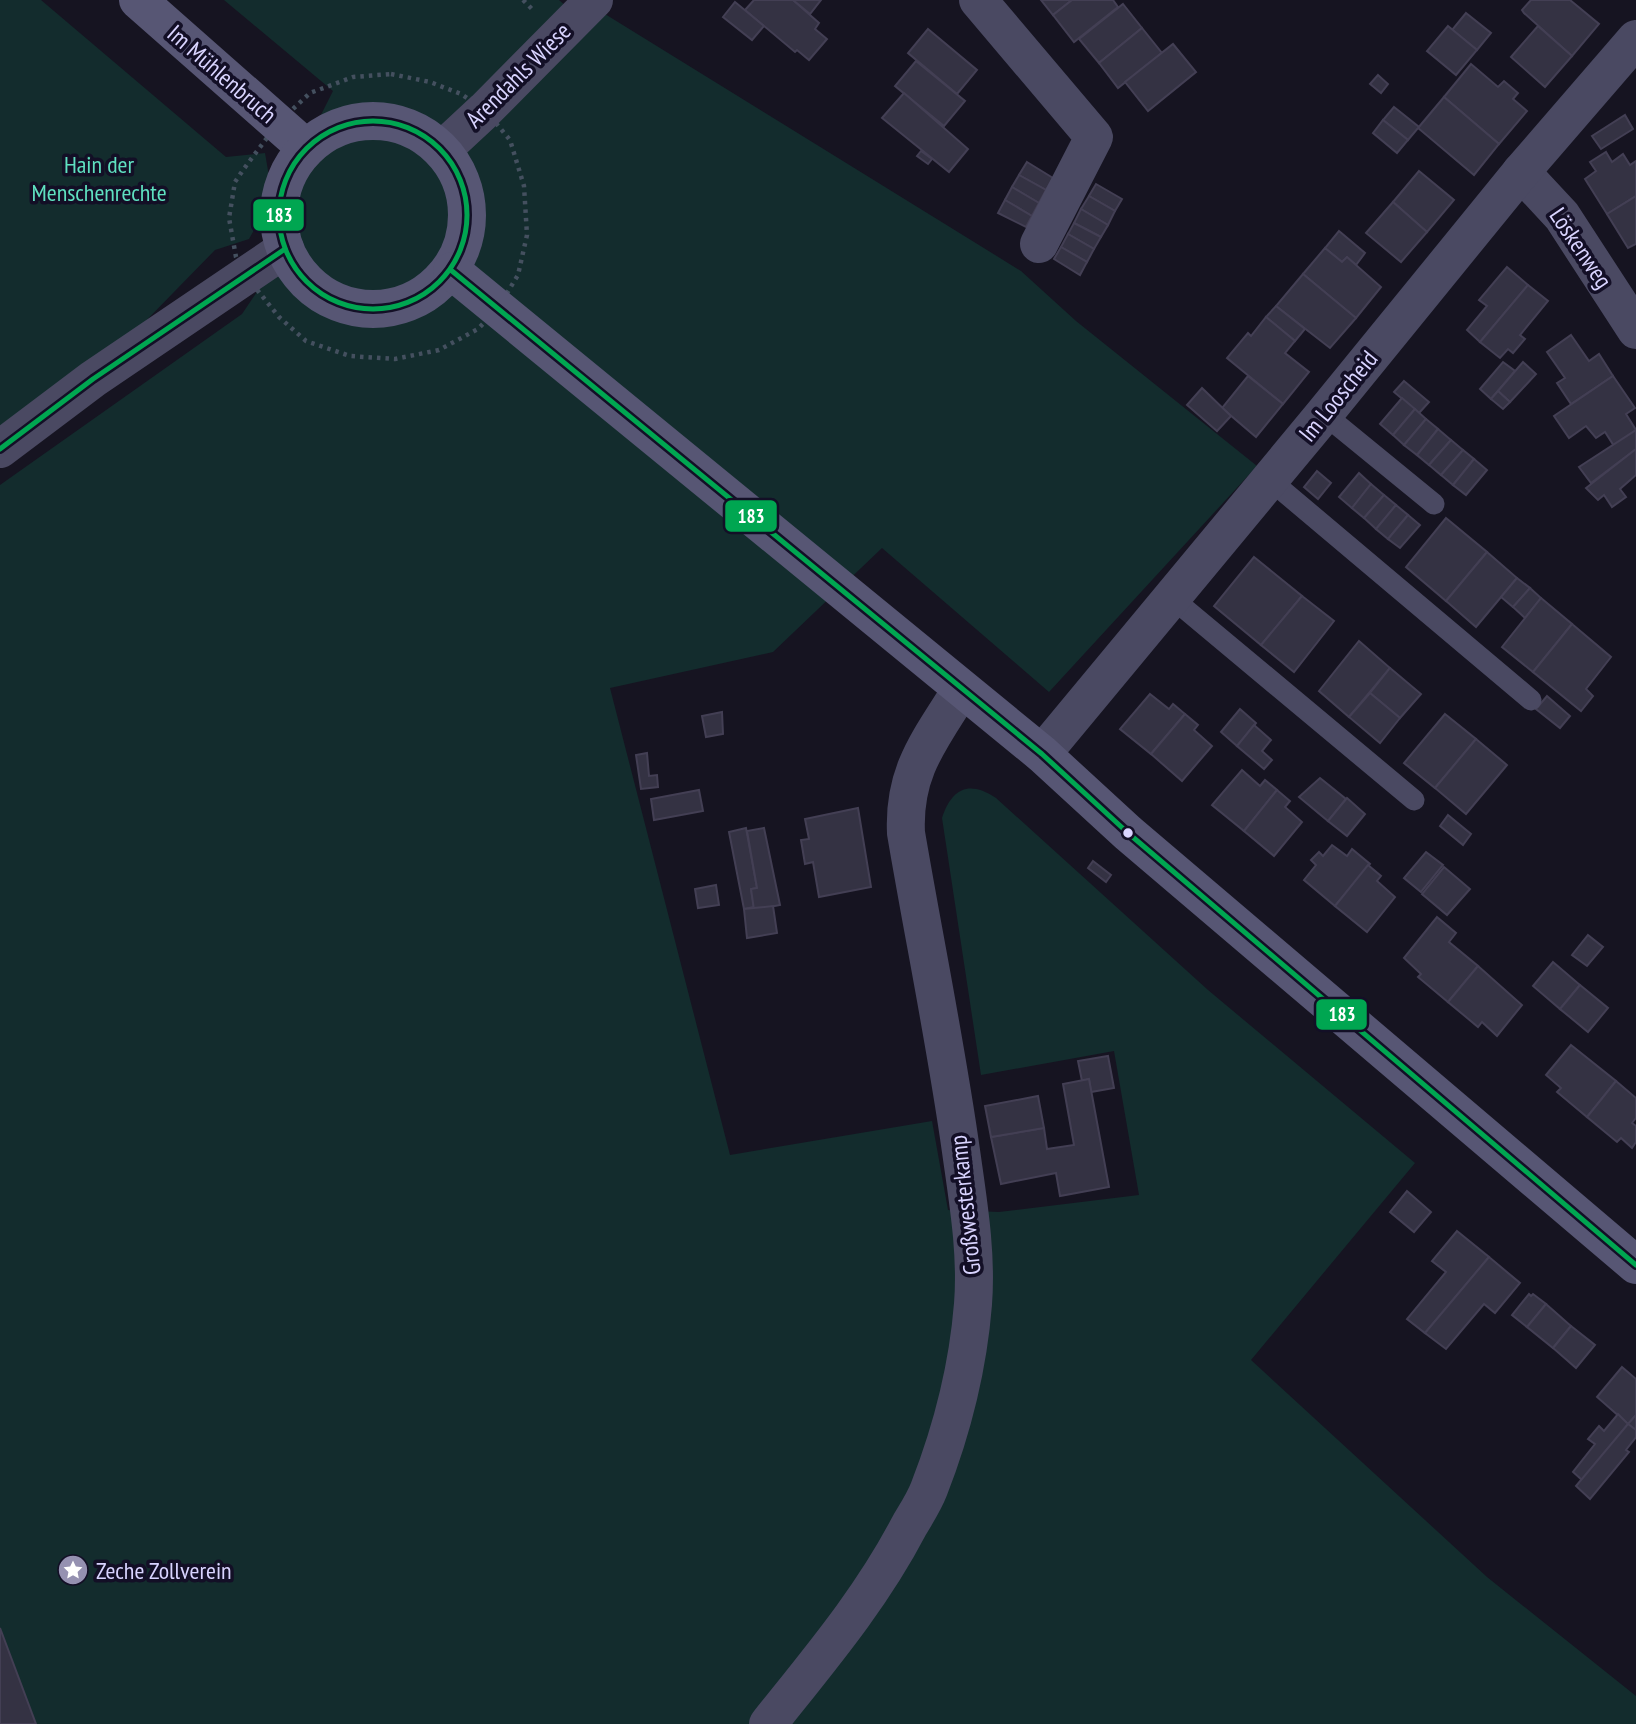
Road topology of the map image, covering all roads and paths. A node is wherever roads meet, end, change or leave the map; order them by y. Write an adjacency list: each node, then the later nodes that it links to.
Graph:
1 (138, 0): 6 (main road, Im Mühlenbruch)
2 (594, 0): 5 (street, Arendahls Wiese)
3 (978, 0): 10 (street)
4 (1636, 39): 9 (street, Im Looscheid)
5 (485, 110): 6 (path); 8 (street, Arendahls Wiese); 14 (path)
6 (278, 123): 7 (main road, Im Mühlenbruch); 13 (path)
7 (306, 148): 8 (main road); 11 (main road)
8 (442, 150): 12 (main road)
9 (1521, 172): 15 (street, Löskenweg); 16 (street, Im Looscheid)
10 (1039, 244)
11 (285, 249): 12 (main road); 13 (street)
12 (452, 271): 14 (main road)
13 (246, 276): 14 (path); 17 (street)
14 (498, 308): 21 (main road)
15 (1636, 330)
16 (1325, 414): 18 (street, Im Looscheid); 19 (lane)
17 (0, 449)
18 (1270, 480): 20 (street, Im Looscheid); 22 (lane)
19 (1434, 504)
20 (1171, 598): 23 (street, Im Looscheid); 24 (lane)
21 (961, 690): 23 (main road); 26 (street, Großwesterkamp)
22 (1531, 700)
23 (1042, 754): 25 (main road)
24 (1415, 800)
25 (1636, 1265)
26 (768, 1724)

